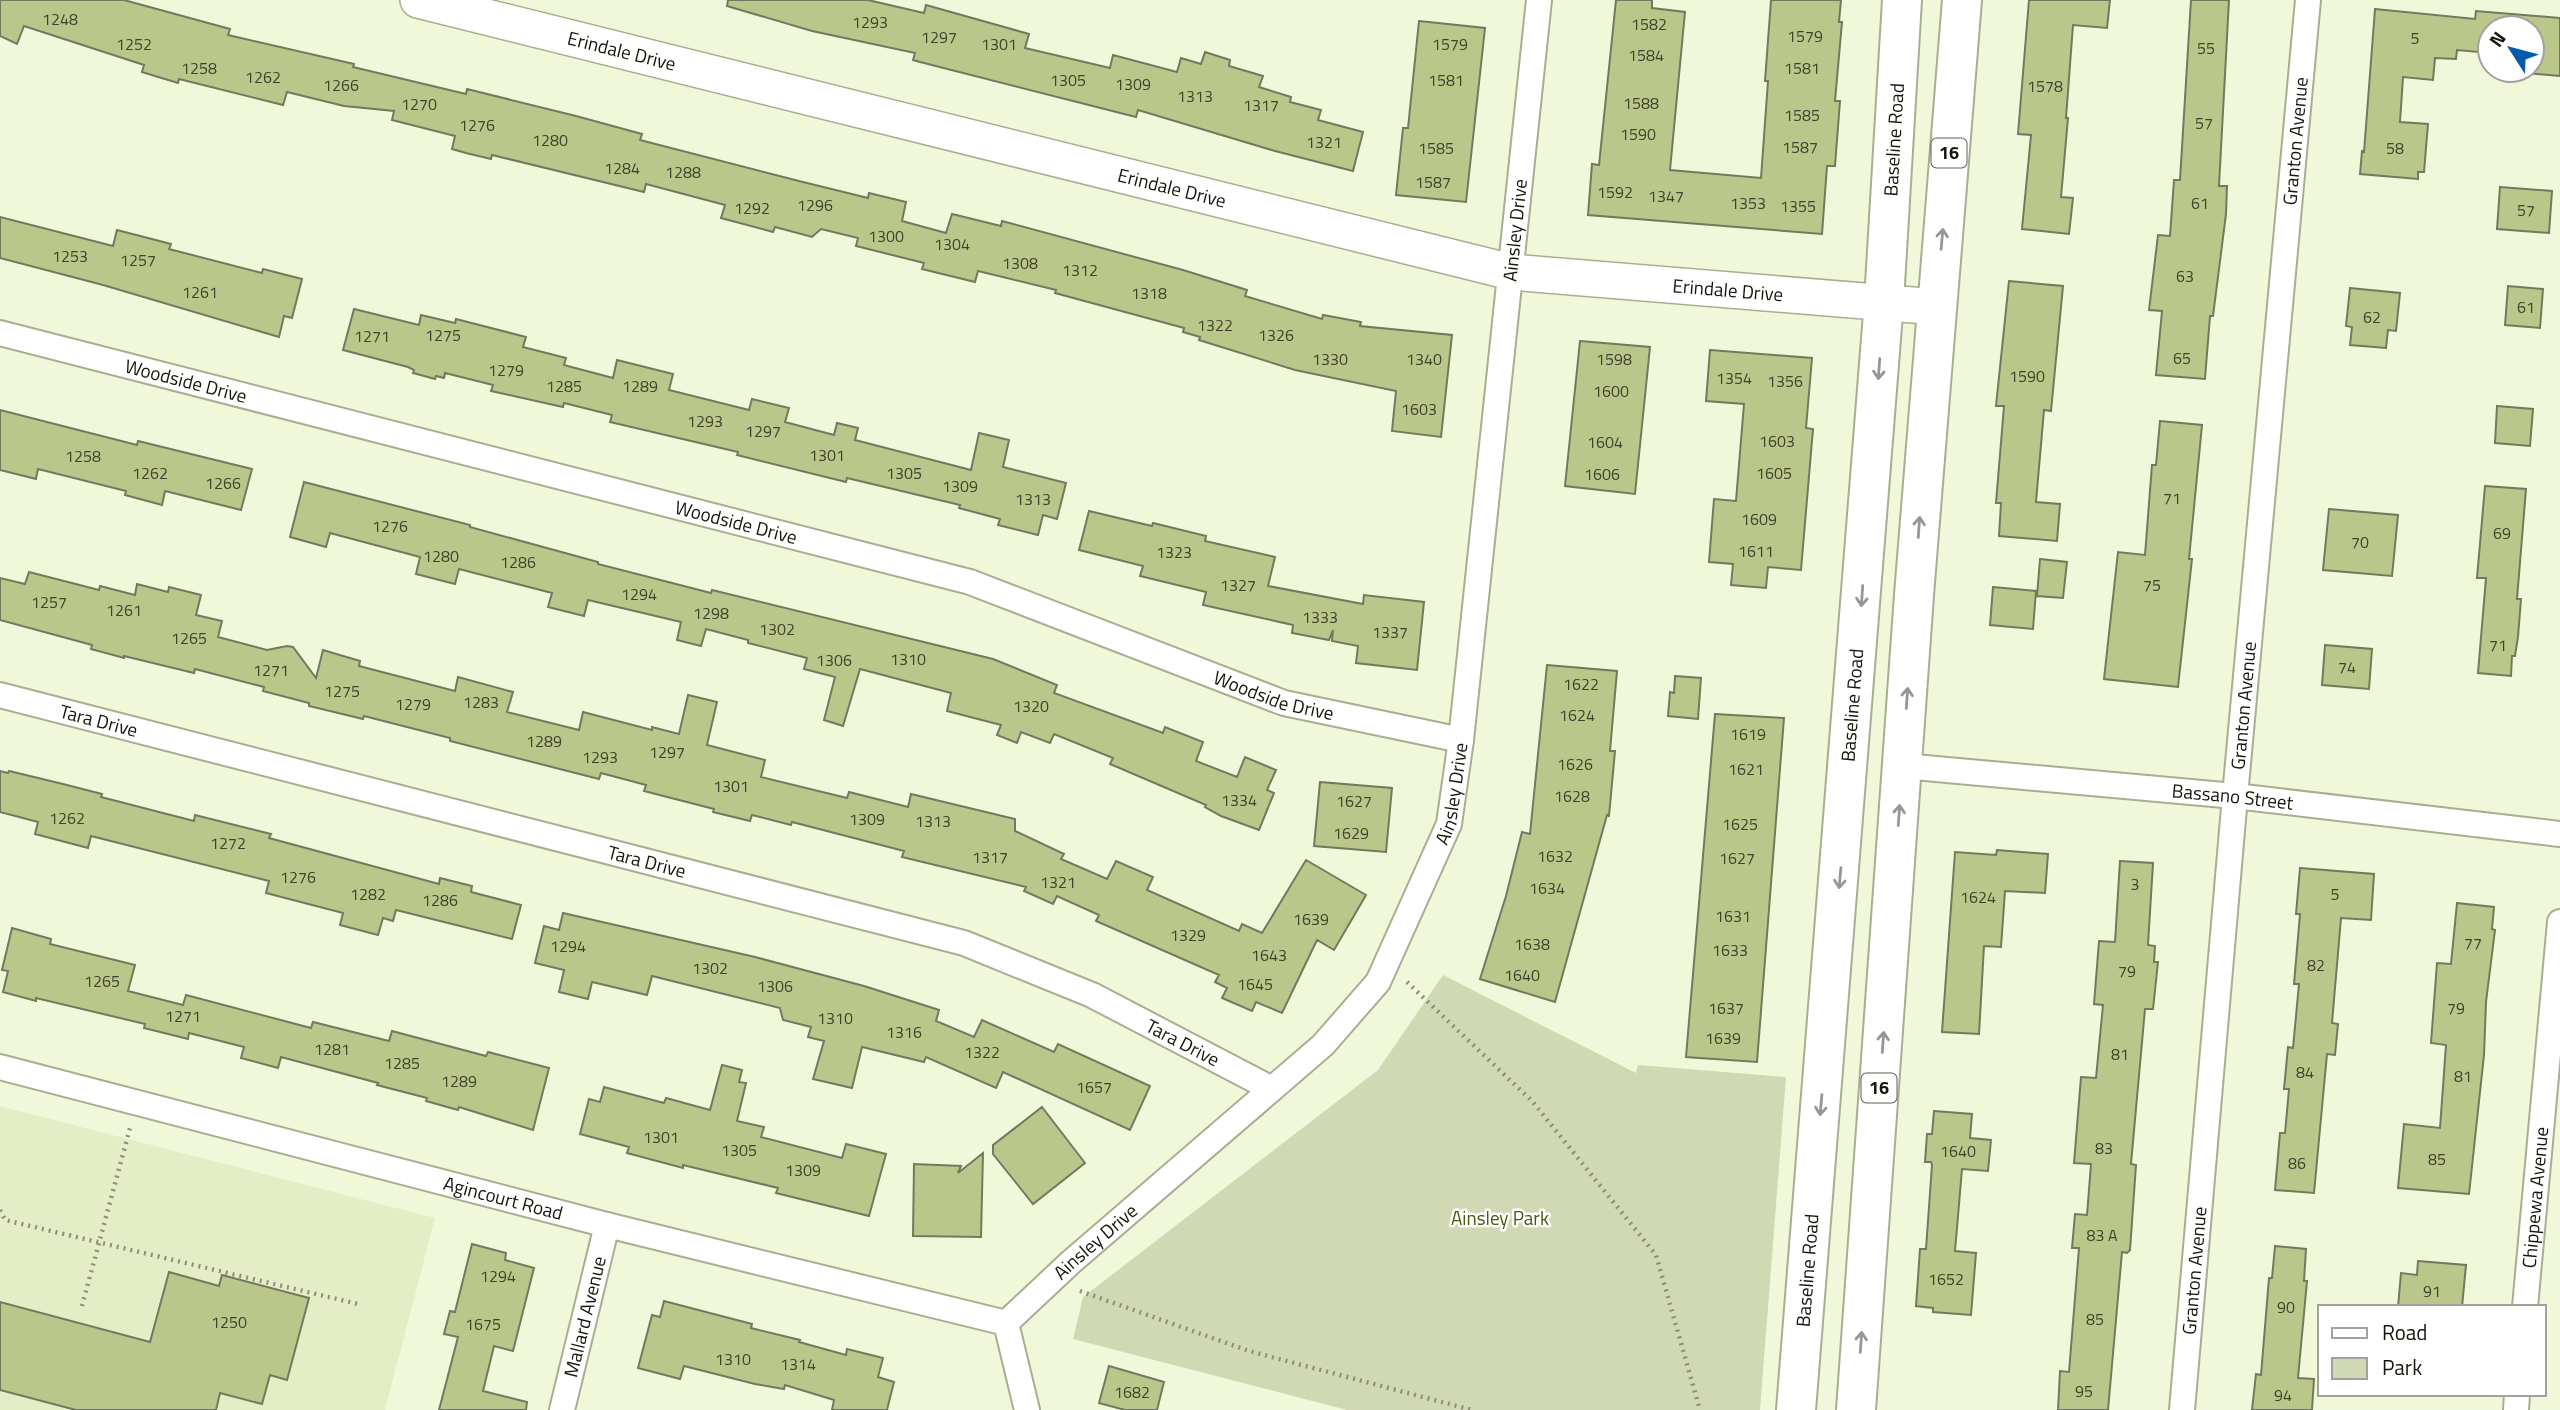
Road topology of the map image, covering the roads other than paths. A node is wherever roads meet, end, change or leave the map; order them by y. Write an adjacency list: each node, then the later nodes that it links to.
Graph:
1 (418, 0): 6 (street, Erindale Drive)
2 (1539, 0): 6 (street, Ainsley Drive)
3 (1902, 0): 7 (main road, Baseline Road)
4 (1962, 0): 8 (main road, 16, one-way to 4)
5 (2308, 0): 13 (street, Granton Avenue)
6 (1511, 272): 7 (street, Erindale Drive); 11 (street, Ainsley Drive)
7 (1884, 301): 8 (street, Erindale Drive); 23 (main road, Baseline Road, one-way to 23)
8 (1937, 307): 12 (main road, 16, one-way to 8)
9 (0, 334): 11 (street, Woodside Drive)
10 (0, 695): 17 (street, Tara Drive)
11 (1461, 740): 17 (street, Ainsley Drive)
12 (1903, 766): 13 (street, Bassano Street); 24 (main road, 16, one-way to 12)
13 (2235, 796): 14 (street, Bassano Street); 25 (street, Granton Avenue)
14 (2560, 834)
15 (2560, 922): 19 (street, Chippewa Avenue)
16 (0, 1067): 18 (street, Agincourt Road)
17 (1272, 1089): 20 (street, Ainsley Drive)
18 (607, 1225): 20 (street, Agincourt Road); 21 (street, Mallard Avenue)
19 (2525, 1305)
20 (1006, 1323): 22 (street)
21 (562, 1410)
22 (1027, 1410)
23 (1796, 1410)
24 (1856, 1410)
25 (2182, 1410)

